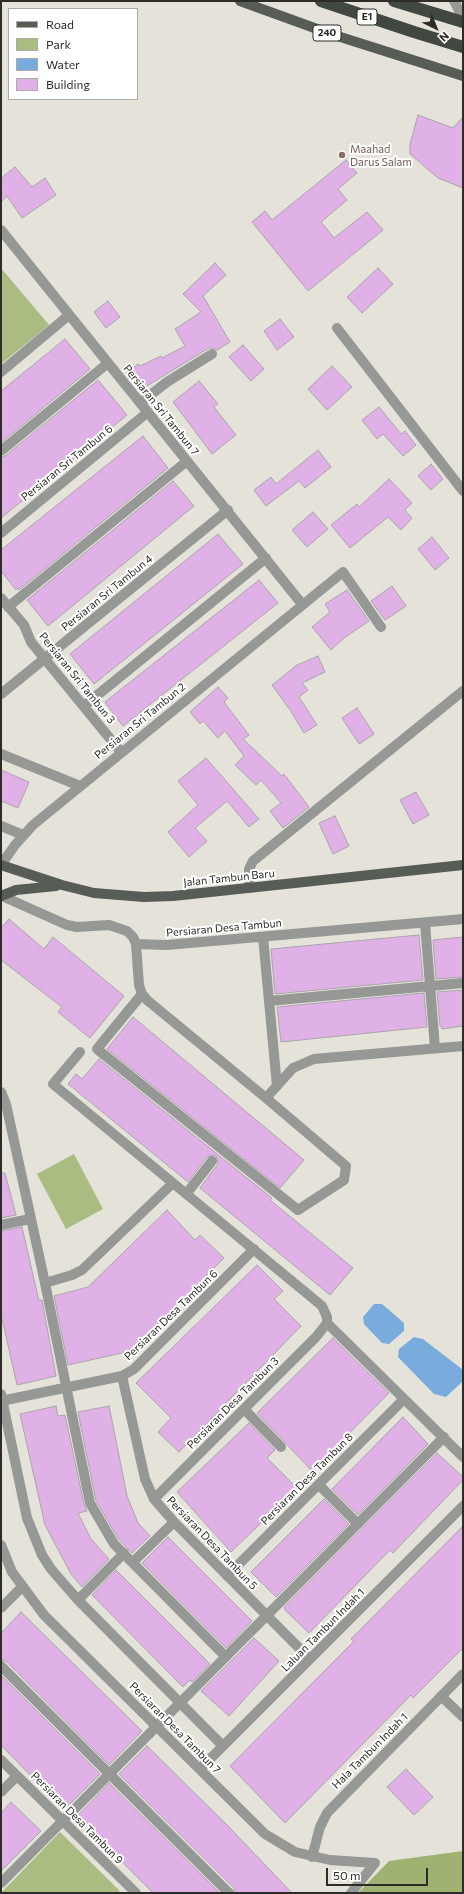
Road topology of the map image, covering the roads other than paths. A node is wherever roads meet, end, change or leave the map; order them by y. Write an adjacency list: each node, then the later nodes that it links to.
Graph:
1 (240, 1): 8 (main road, 240)
2 (321, 1): 7 (highway, E1)
3 (394, 1): 6 (highway)
4 (454, 1): 5 (street)
5 (463, 18)
6 (463, 22)
7 (463, 47)
8 (463, 76)
9 (1, 230): 10 (street, Persiaran Sri Tambun 7)
10 (70, 315): 13 (street, Persiaran Sri Tambun 7); 14 (street)
11 (337, 328): 19 (street)
12 (212, 354): 15 (street)
13 (108, 363): 15 (street, Persiaran Sri Tambun 7); 17 (street)
14 (1, 372)
15 (140, 403): 16 (street, Persiaran Sri Tambun 7)
16 (148, 412): 18 (street, Persiaran Sri Tambun 7); 21 (street, Persiaran Sri Tambun 6)
17 (1, 451)
18 (187, 461): 20 (street, Persiaran Sri Tambun 7); 25 (street)
19 (463, 491)
20 (228, 510): 22 (street, Persiaran Sri Tambun 7); 27 (street, Persiaran Sri Tambun 4)
21 (1, 533)
22 (266, 558): 24 (street, Persiaran Sri Tambun 7); 30 (street)
23 (1, 598): 25 (street, Persiaran Sri Tambun 3)
24 (302, 604): 26 (street, Persiaran Sri Tambun 2); 31 (street, Persiaran Sri Tambun 2)
25 (8, 607): 27 (street, Persiaran Sri Tambun 3)
26 (381, 627)
27 (44, 658): 29 (street, Persiaran Sri Tambun 4); 30 (street, Persiaran Sri Tambun 3)
28 (463, 691): 39 (street)
29 (1, 694)
30 (84, 706): 31 (street, Persiaran Sri Tambun 3)
31 (121, 752): 33 (street, Persiaran Sri Tambun 2)
32 (1, 754): 33 (street)
33 (80, 786): 35 (street, Persiaran Sri Tambun 2)
34 (1, 826): 35 (street)
35 (23, 835): 36 (street, Persiaran Sri Tambun 2)
36 (1, 865): 38 (main road, Jalan Tambun Baru)
37 (463, 865): 39 (main road, Jalan Tambun Baru)
38 (62, 885): 39 (main road, Jalan Tambun Baru); 40 (main road)
39 (249, 888)
40 (1, 896): 44 (street)
41 (463, 919): 42 (street, Persiaran Desa Tambun)
42 (425, 922): 43 (street, Persiaran Desa Tambun); 46 (street)
43 (263, 936): 44 (street, Persiaran Desa Tambun); 48 (street)
44 (136, 944): 47 (street)
45 (463, 984): 46 (street)
46 (430, 986): 48 (street); 50 (street)
47 (142, 994): 54 (street); 54 (street)
48 (269, 1001): 52 (street)
49 (463, 1046): 50 (street)
50 (435, 1048): 52 (street)
51 (80, 1052): 56 (street)
52 (276, 1086): 54 (street)
53 (1, 1092): 58 (street)
54 (266, 1098)
55 (212, 1161): 57 (street)
56 (173, 1183): 57 (street); 61 (street)
57 (187, 1193): 60 (street)
58 (30, 1219): 59 (street); 61 (street)
59 (1, 1226)
60 (254, 1249): 62 (street); 63 (street, Persiaran Desa Tambun 6)
61 (45, 1283): 64 (street)
62 (327, 1323): 66 (street); 67 (street, Persiaran Desa Tambun 3)
63 (122, 1376): 64 (street, Persiaran Desa Tambun 6); 72 (street, Persiaran Desa Tambun 5)
64 (67, 1388): 65 (street, Persiaran Desa Tambun 6); 77 (street)
65 (1, 1398): 81 (street, Persiaran Desa Tambun 7)
66 (404, 1399): 68 (street); 71 (street, Persiaran Desa Tambun 8)
67 (244, 1409): 69 (street); 72 (street, Persiaran Desa Tambun 3)
68 (444, 1437): 70 (street); 75 (street)
69 (281, 1447)
70 (463, 1457)
71 (319, 1485): 75 (street); 79 (street, Persiaran Desa Tambun 8)
72 (154, 1499): 74 (street, Persiaran Desa Tambun 5)
73 (463, 1506): 85 (street, Laluan Tambun Indah 1)
74 (174, 1522): 78 (street); 79 (street, Persiaran Desa Tambun 5)
75 (358, 1524): 83 (street)
76 (1, 1545): 80 (street, Persiaran Desa Tambun 7)
77 (124, 1553): 78 (street); 81 (street)
78 (133, 1562): 84 (street)
79 (227, 1576): 83 (street, Persiaran Desa Tambun 5)
80 (22, 1587): 82 (street); 91 (street, Persiaran Desa Tambun 7)
81 (78, 1600): 89 (street, Persiaran Desa Tambun 7)
82 (1, 1608)
83 (267, 1616): 84 (street); 85 (street, Persiaran Desa Tambun 5)
84 (226, 1657): 89 (street)
85 (310, 1660): 92 (street, Laluan Tambun Indah 1)
86 (1, 1666): 95 (street)
87 (463, 1674): 88 (street, Hala Tambun Indah 1)
88 (441, 1696): 90 (street); 99 (street, Hala Tambun Indah 1)
89 (180, 1703): 91 (street); 92 (street, Persiaran Desa Tambun 7)
90 (463, 1717)
91 (156, 1726): 94 (street, Persiaran Desa Tambun 7); 95 (street)
92 (223, 1746): 94 (street, Laluan Tambun Indah 1)
93 (1, 1760): 96 (street, Persiaran Desa Tambun 9)
94 (200, 1769): 99 (street, Persiaran Desa Tambun 7)
95 (109, 1773): 98 (street); 102 (street)
96 (17, 1776): 97 (street); 98 (street, Persiaran Desa Tambun 9)
97 (1, 1792)
98 (62, 1820): 100 (street); 101 (street, Persiaran Desa Tambun 9)
99 (312, 1857): 103 (street, Persiaran Desa Tambun 7)
100 (1, 1883)
101 (132, 1892)
102 (229, 1893)
103 (351, 1893)

